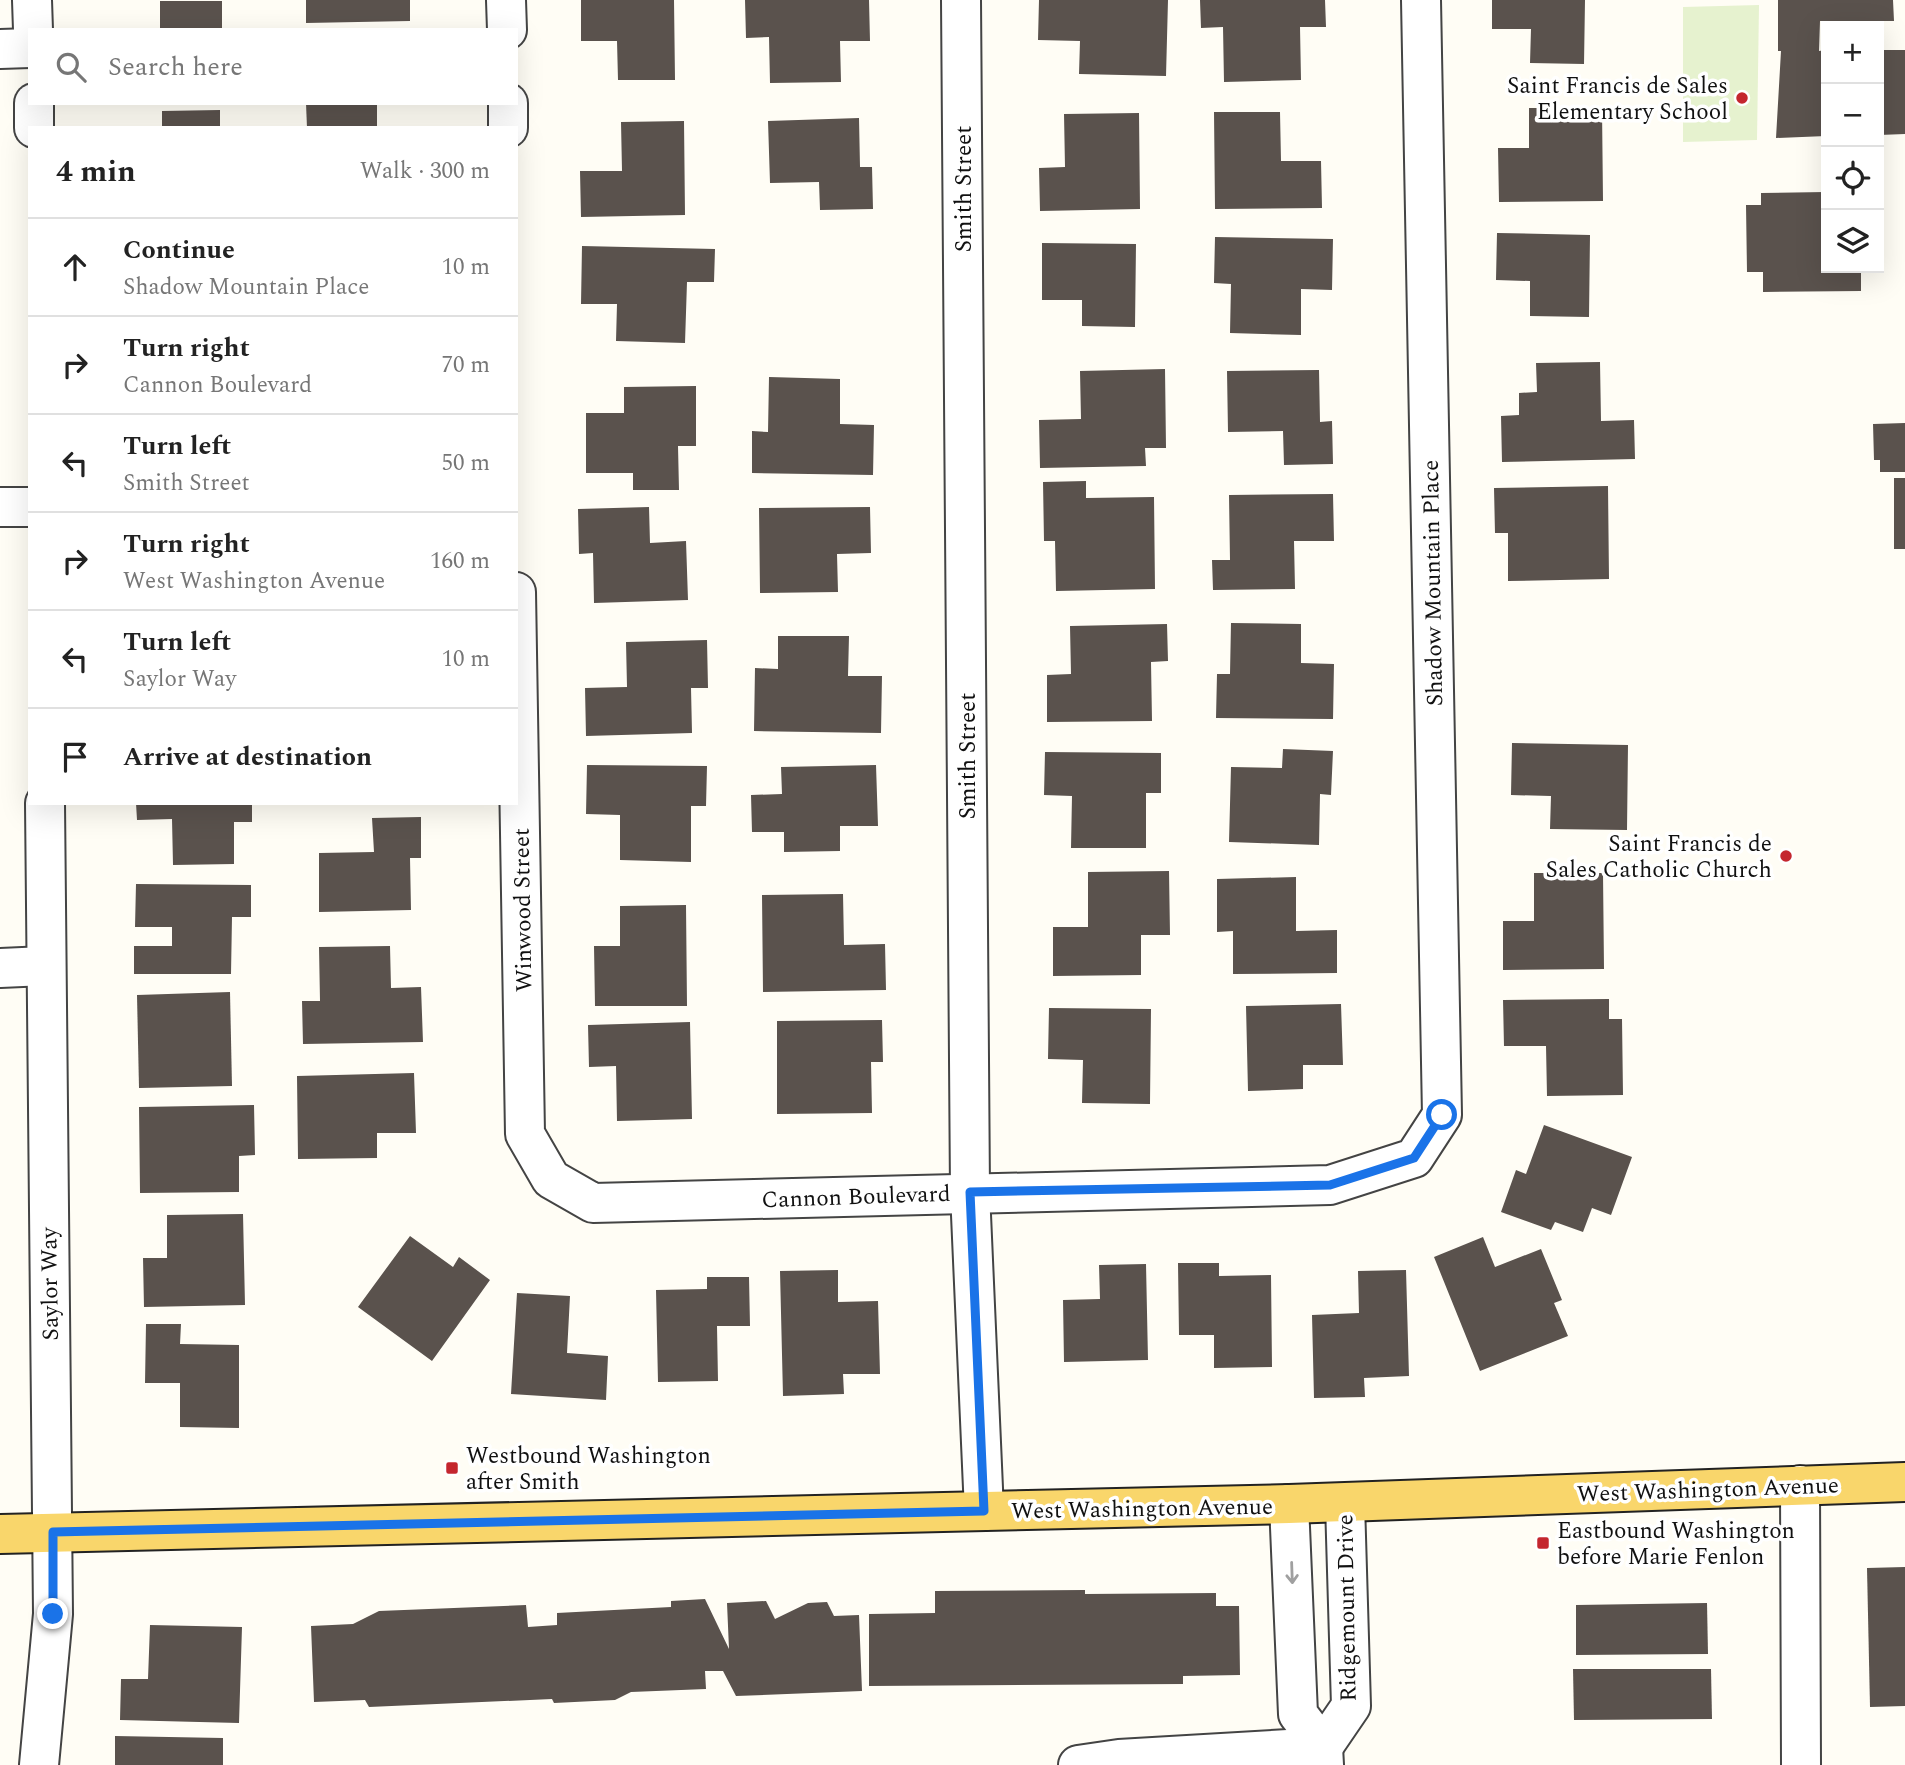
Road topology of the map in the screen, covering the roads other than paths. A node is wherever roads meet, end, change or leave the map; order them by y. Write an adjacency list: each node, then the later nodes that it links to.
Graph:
1 (32, 0): 5 (street)
2 (506, 0): 6 (street)
3 (961, 0): 21 (street, Smith Street)
4 (1422, 0): 19 (street, Shadow Mountain Place)
5 (33, 28)
6 (507, 28)
7 (28, 48): 8 (street)
8 (0, 49)
9 (34, 105): 11 (street)
10 (508, 105): 12 (street)
11 (34, 126)
12 (508, 126)
13 (28, 506): 14 (street)
14 (0, 507)
15 (518, 712): 20 (street, Winwood Street)
16 (45, 805): 17 (street, Saylor Way)
17 (45, 967): 18 (street); 27 (street, Saylor Way)
18 (0, 968)
19 (1414, 1158): 21 (street, Cannon Boulevard)
20 (551, 1179): 21 (street, Cannon Boulevard)
21 (970, 1192): 26 (street, Smith Street)
22 (1905, 1482): 23 (main road, West Washington Avenue)
23 (1800, 1485): 24 (main road, West Washington Avenue); 32 (street)
24 (1345, 1503): 25 (main road, West Washington Avenue); 29 (street, Ridgemount Drive)
25 (1289, 1504): 26 (main road, West Washington Avenue); 29 (street, one-way to 29)
26 (984, 1511): 27 (main road, West Washington Avenue)
27 (53, 1532): 28 (main road, West Washington Avenue); 30 (street, Saylor Way)
28 (0, 1534)
29 (1324, 1756): 31 (street)
30 (39, 1765)
31 (1078, 1765)
32 (1801, 1765)

